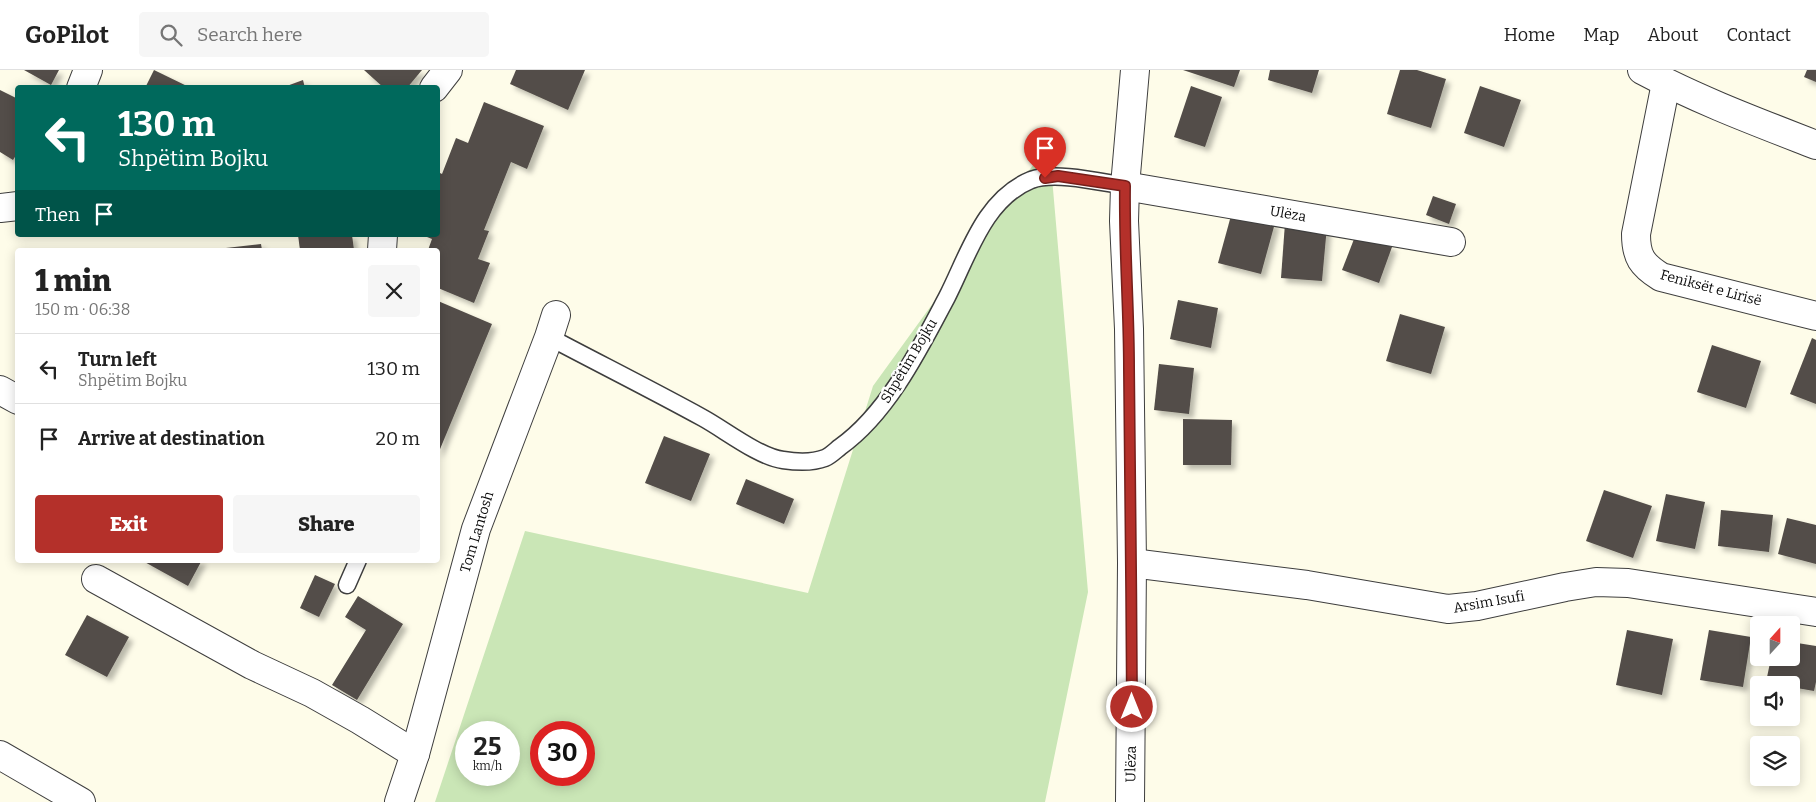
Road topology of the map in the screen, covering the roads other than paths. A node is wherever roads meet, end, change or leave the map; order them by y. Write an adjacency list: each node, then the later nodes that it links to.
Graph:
1 (88, 70): 6 (street)
2 (448, 70): 7 (street)
3 (1135, 70): 9 (street, Ulëza)
4 (1642, 70): 5 (street)
5 (1666, 83): 8 (street); 13 (street, Feniksët e Lirisë)
6 (82, 85)
7 (436, 85)
8 (1816, 145)
9 (1125, 186): 12 (street, Ulëza); 14 (lane, Shpëtim Bojku); 18 (street, Ulëza)
10 (15, 206): 11 (street)
11 (0, 208)
12 (1451, 242)
13 (1816, 316)
14 (552, 326): 22 (street, Tom Lantosh)
15 (0, 390): 16 (street)
16 (15, 398)
17 (357, 563): 20 (lane)
18 (1132, 563): 21 (street, Arsim Isufi); 26 (street, Ulëza)
19 (96, 579): 22 (street)
20 (347, 585)
21 (1816, 612)
22 (415, 754): 25 (street, Tom Lantosh)
23 (0, 755): 24 (street)
24 (81, 802)
25 (399, 802)
26 (1130, 802)

